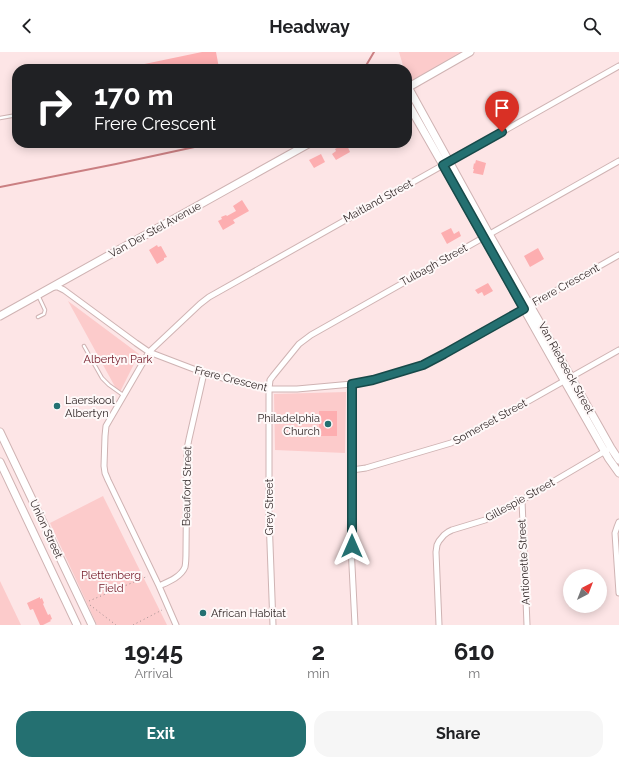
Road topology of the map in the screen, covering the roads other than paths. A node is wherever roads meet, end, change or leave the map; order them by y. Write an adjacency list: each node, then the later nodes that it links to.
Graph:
1 (470, 52): 3 (street)
2 (619, 66): 12 (street, Maitland Street)
3 (412, 86)
4 (412, 95): 8 (street, Van Riebeeck Street)
5 (412, 110): 9 (street, Van Riebeeck Street)
6 (12, 116): 7 (lane)
7 (0, 118)
8 (432, 129): 9 (street); 12 (street, Van Riebeeck Street)
9 (425, 132): 12 (street, Van Riebeeck Street)
10 (301, 148): 15 (street, Van Der Stel Avenue)
11 (619, 161): 13 (street, Tulbagh Street)
12 (446, 163): 13 (street, Van Riebeeck Street); 22 (street, Maitland Street)
13 (486, 236): 17 (street, Van Riebeeck Street); 27 (street, Tulbagh Street)
14 (619, 255): 17 (street, Frere Crescent)
15 (51, 288): 16 (street, Van Der Stel Avenue); 22 (street, Frere Crescent)
16 (38, 295): 18 (street, Van Der Stel Avenue); 19 (lane)
17 (527, 307): 24 (street, Van Riebeeck Street); 25 (street, Van Riebeeck Street); 26 (street, Frere Crescent)
18 (0, 316)
19 (38, 317)
20 (84, 346): 28 (lane)
21 (619, 350): 24 (street, Somerset Street)
22 (149, 352): 23 (street, Frere Crescent); 28 (street, Maitland Street)
23 (204, 373): 27 (street, Frere Crescent); 39 (street, Beauford Street)
24 (571, 377): 25 (street, Somerset Street); 30 (street, Van Riebeeck Street)
25 (564, 380): 30 (street, Van Riebeeck Street); 33 (street, Somerset Street)
26 (352, 384): 27 (street, Frere Crescent); 33 (street)
27 (270, 389): 44 (street, Grey Street)
28 (124, 395): 39 (street, Maitland Street)
29 (0, 432): 35 (street, Union Street)
30 (608, 450): 31 (street, Van Riebeeck Street); 34 (street, Van Riebeeck Street); 36 (street, Gillespie Street)
31 (619, 460)
32 (0, 462): 37 (street, Union Street)
33 (352, 470): 45 (street)
34 (619, 473)
35 (32, 500): 37 (street); 42 (street, Union Street)
36 (522, 500): 46 (street, Gillespie Street); 47 (street, Antionette Street)
37 (21, 506): 41 (street, Union Street)
38 (619, 522): 40 (street)
39 (159, 586): 43 (street, Maitland Street)
40 (619, 593)
41 (77, 625)
42 (92, 625)
43 (176, 625)
44 (273, 625)
45 (355, 625)
46 (439, 625)
47 (527, 625)

